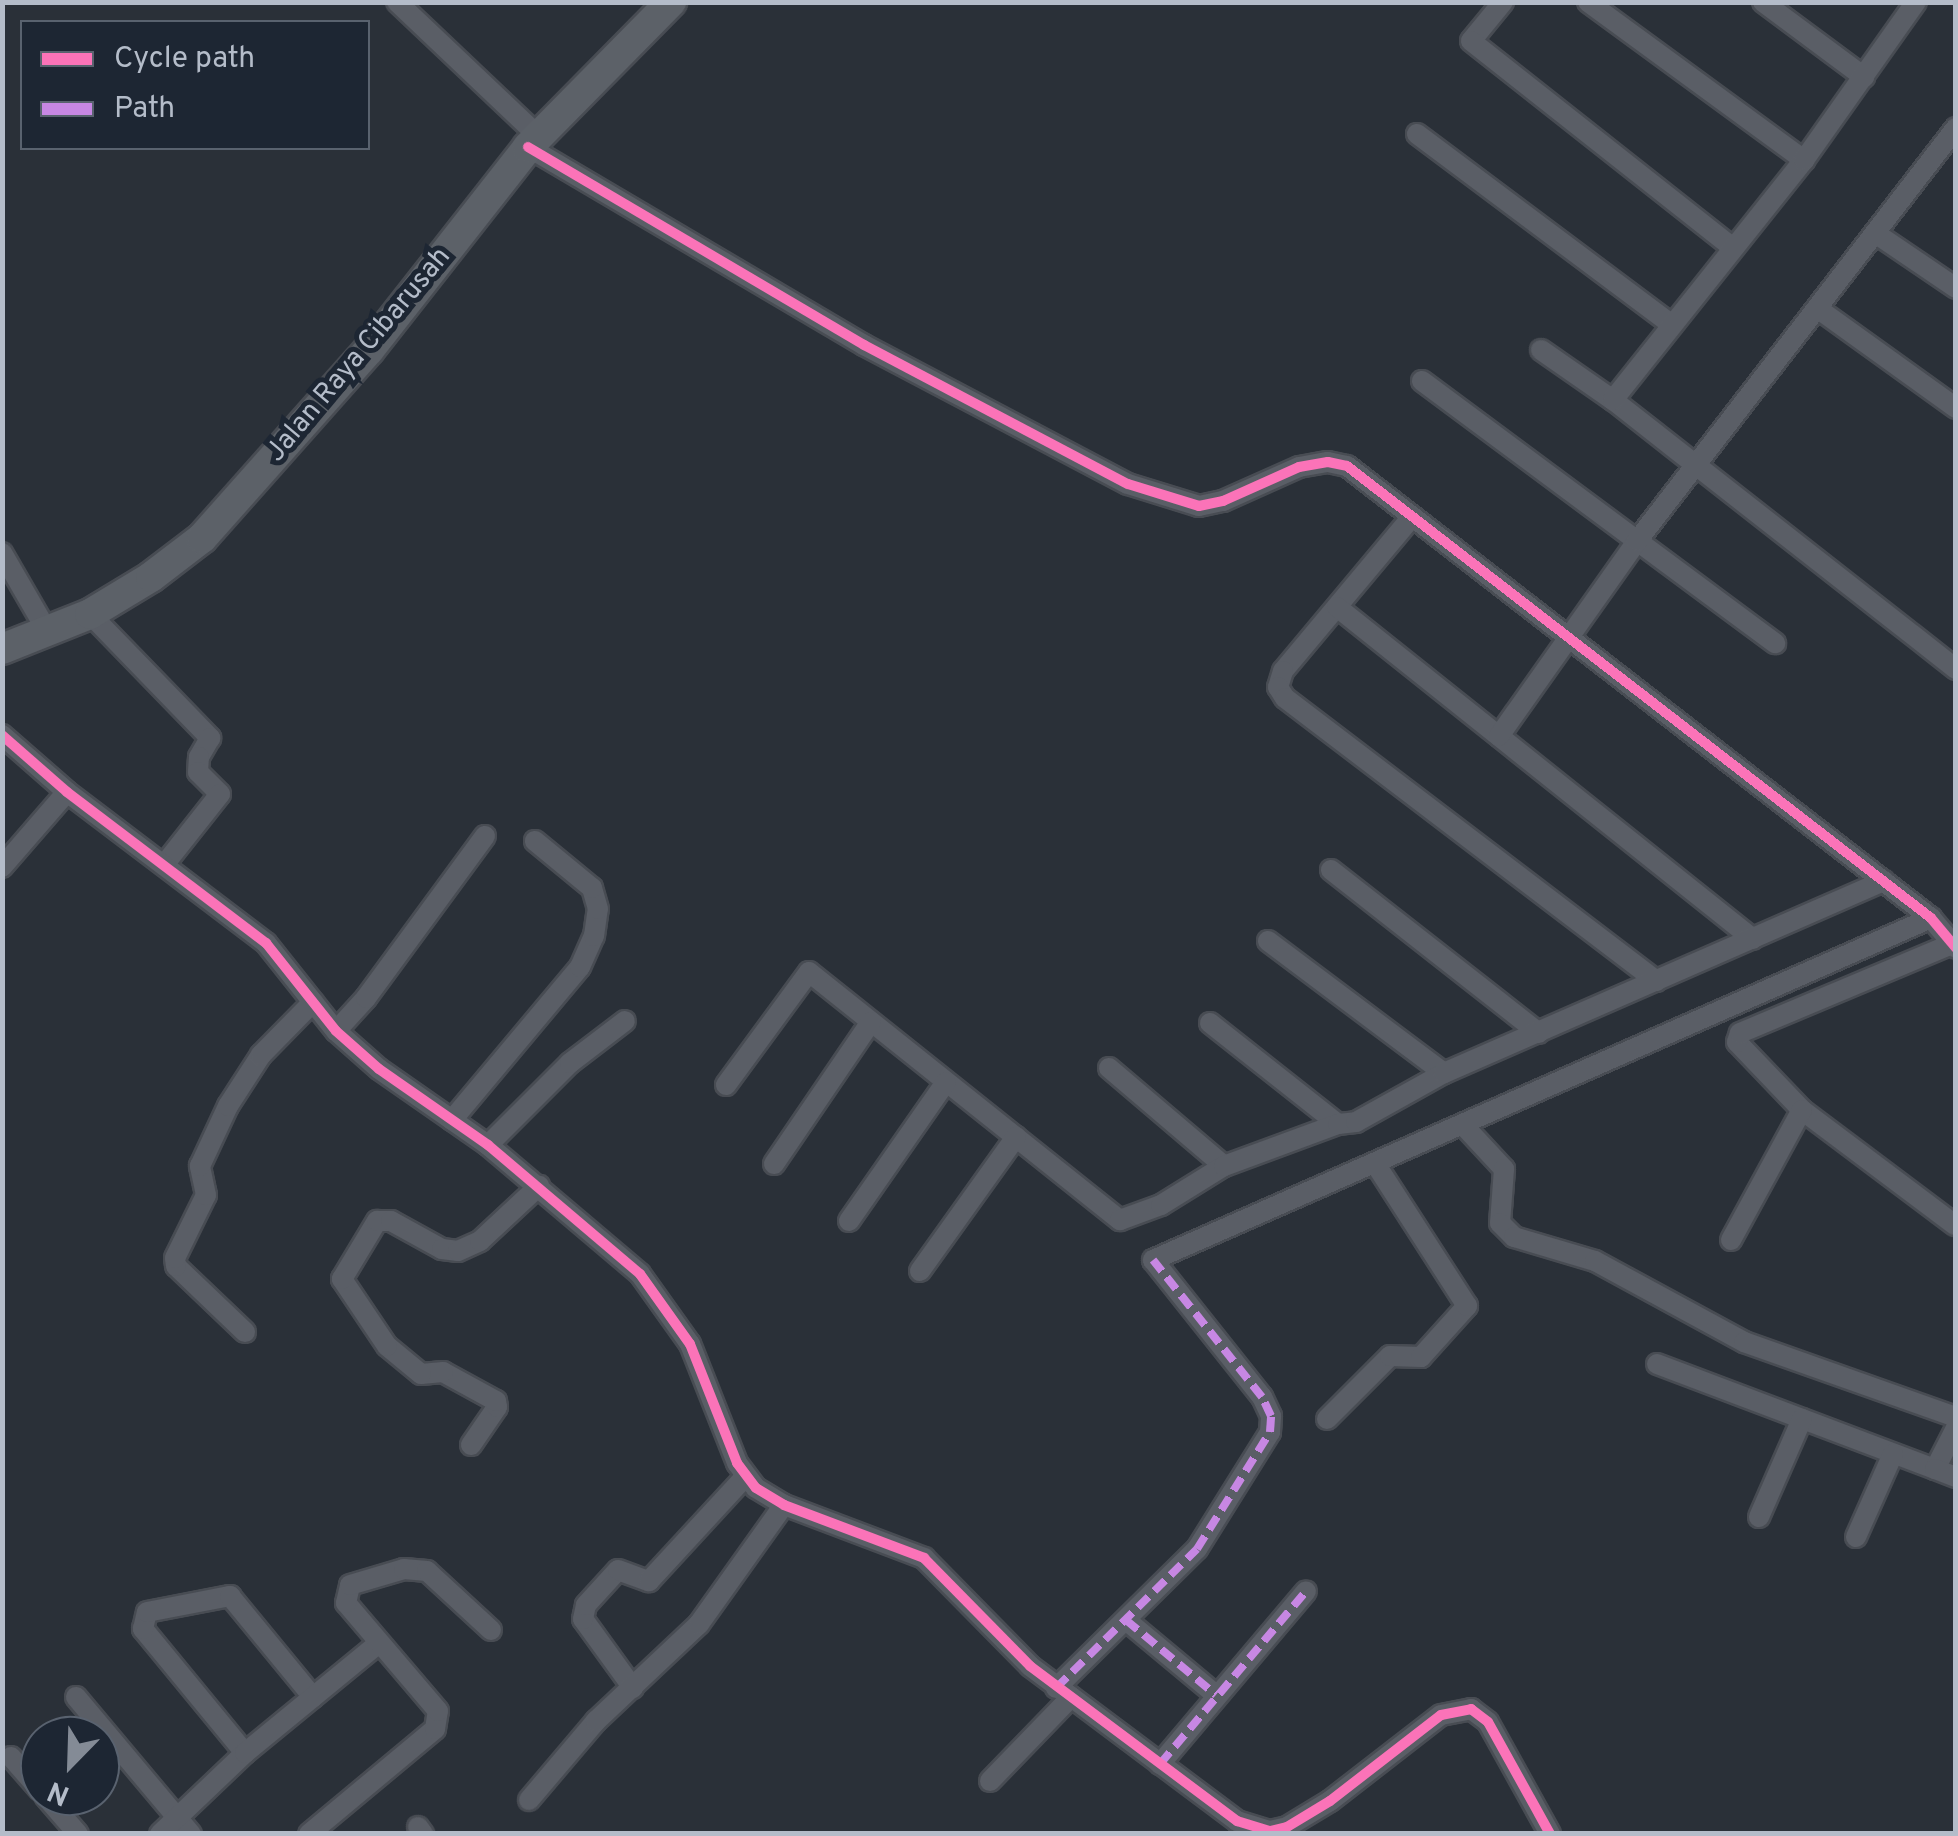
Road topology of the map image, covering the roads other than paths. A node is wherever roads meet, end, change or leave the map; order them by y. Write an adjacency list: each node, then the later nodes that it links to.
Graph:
1 (398, 2): 10 (street)
2 (671, 2): 10 (main road, Jalan Raya Cibarusah)
3 (1503, 2): 14 (street)
4 (1588, 2): 12 (street)
5 (1763, 2): 7 (street)
6 (1916, 2): 7 (street)
7 (1864, 77): 12 (street)
8 (1956, 128): 11 (street)
9 (1417, 134): 17 (street)
10 (533, 142): 23 (street); 27 (main road, Jalan Raya Cibarusah)
11 (1947, 156): 13 (street)
12 (1804, 160): 14 (street)
13 (1875, 234): 15 (street); 16 (street)
14 (1733, 248): 17 (street)
15 (1956, 288)
16 (1817, 308): 21 (street); 22 (street)
17 (1671, 324): 20 (street)
18 (1541, 350): 20 (street)
19 (1422, 381): 24 (street)
20 (1614, 400): 22 (street)
21 (1956, 408)
22 (1695, 465): 24 (street); 32 (street)
23 (1411, 518): 26 (street); 29 (street)
24 (1637, 541): 29 (street); 30 (street)
25 (2, 553): 28 (street)
26 (1337, 607): 34 (street); 46 (street)
27 (90, 614): 28 (main road, Jalan Raya Cibarusah); 38 (street)
28 (46, 631): 31 (main road, Jalan Raya Cibarusah)
29 (1567, 634): 34 (street); 41 (street)
30 (1775, 643)
31 (2, 650)
32 (1956, 669)
33 (2, 735): 35 (street)
34 (1499, 736): 43 (street)
35 (68, 792): 38 (street); 39 (street)
36 (484, 836): 51 (street)
37 (535, 841): 58 (street)
38 (164, 866): 47 (street)
39 (2, 867)
40 (1331, 870): 52 (street)
41 (1884, 881): 42 (street); 43 (street)
42 (1931, 918): 45 (street); 60 (street)
43 (1753, 939): 46 (street)
44 (1268, 941): 54 (street)
45 (1953, 944): 57 (street)
46 (1656, 981): 52 (street)
47 (313, 1002): 51 (street); 71 (street)
48 (625, 1021): 62 (street)
49 (872, 1022): 55 (street); 56 (street); 64 (street)
50 (1210, 1022): 59 (street)
51 (336, 1031): 58 (street)
52 (1539, 1033): 54 (street)
53 (1109, 1068): 65 (street)
54 (1444, 1073): 59 (street)
55 (946, 1082): 61 (street); 67 (street)
56 (726, 1084)
57 (1802, 1110): 68 (street); 69 (street)
58 (452, 1120): 62 (street)
59 (1338, 1124): 65 (street)
60 (1464, 1126): 63 (street); 73 (street)
61 (1016, 1137): 65 (street); 70 (street)
62 (488, 1145): 66 (street)
63 (1375, 1163): 74 (street); 86 (street)
64 (774, 1164)
65 (1224, 1166)
66 (539, 1186): 77 (street); 80 (street)
67 (849, 1221)
68 (1955, 1225)
69 (1731, 1240)
70 (920, 1271)
71 (245, 1332)
72 (1657, 1364): 75 (street)
73 (1956, 1417)
74 (1327, 1419)
75 (1802, 1419): 78 (street); 83 (street)
76 (1956, 1428): 79 (street)
77 (470, 1445)
78 (1892, 1454): 79 (street); 84 (street)
79 (1934, 1470): 81 (street)
80 (745, 1477): 82 (street); 89 (street)
81 (1956, 1477)
82 (784, 1505): 89 (street); 90 (street)
83 (1760, 1517)
84 (1856, 1537)
85 (1306, 1591): 91 (street)
86 (1126, 1620): 90 (street); 91 (street)
87 (491, 1630): 88 (street)
88 (378, 1643): 93 (street); 102 (street)
89 (633, 1688): 99 (street)
90 (1063, 1692): 96 (street); 98 (street)
91 (1216, 1695): 96 (street)
92 (76, 1697): 100 (street)
93 (313, 1697): 94 (street); 94 (street)
94 (245, 1754): 100 (street)
95 (11, 1758): 97 (street)
96 (1160, 1764): 103 (street)
97 (20, 1768)
98 (990, 1781)
99 (530, 1800)
100 (185, 1826): 101 (street)
101 (160, 1834)
102 (310, 1834)
103 (1550, 1834)

